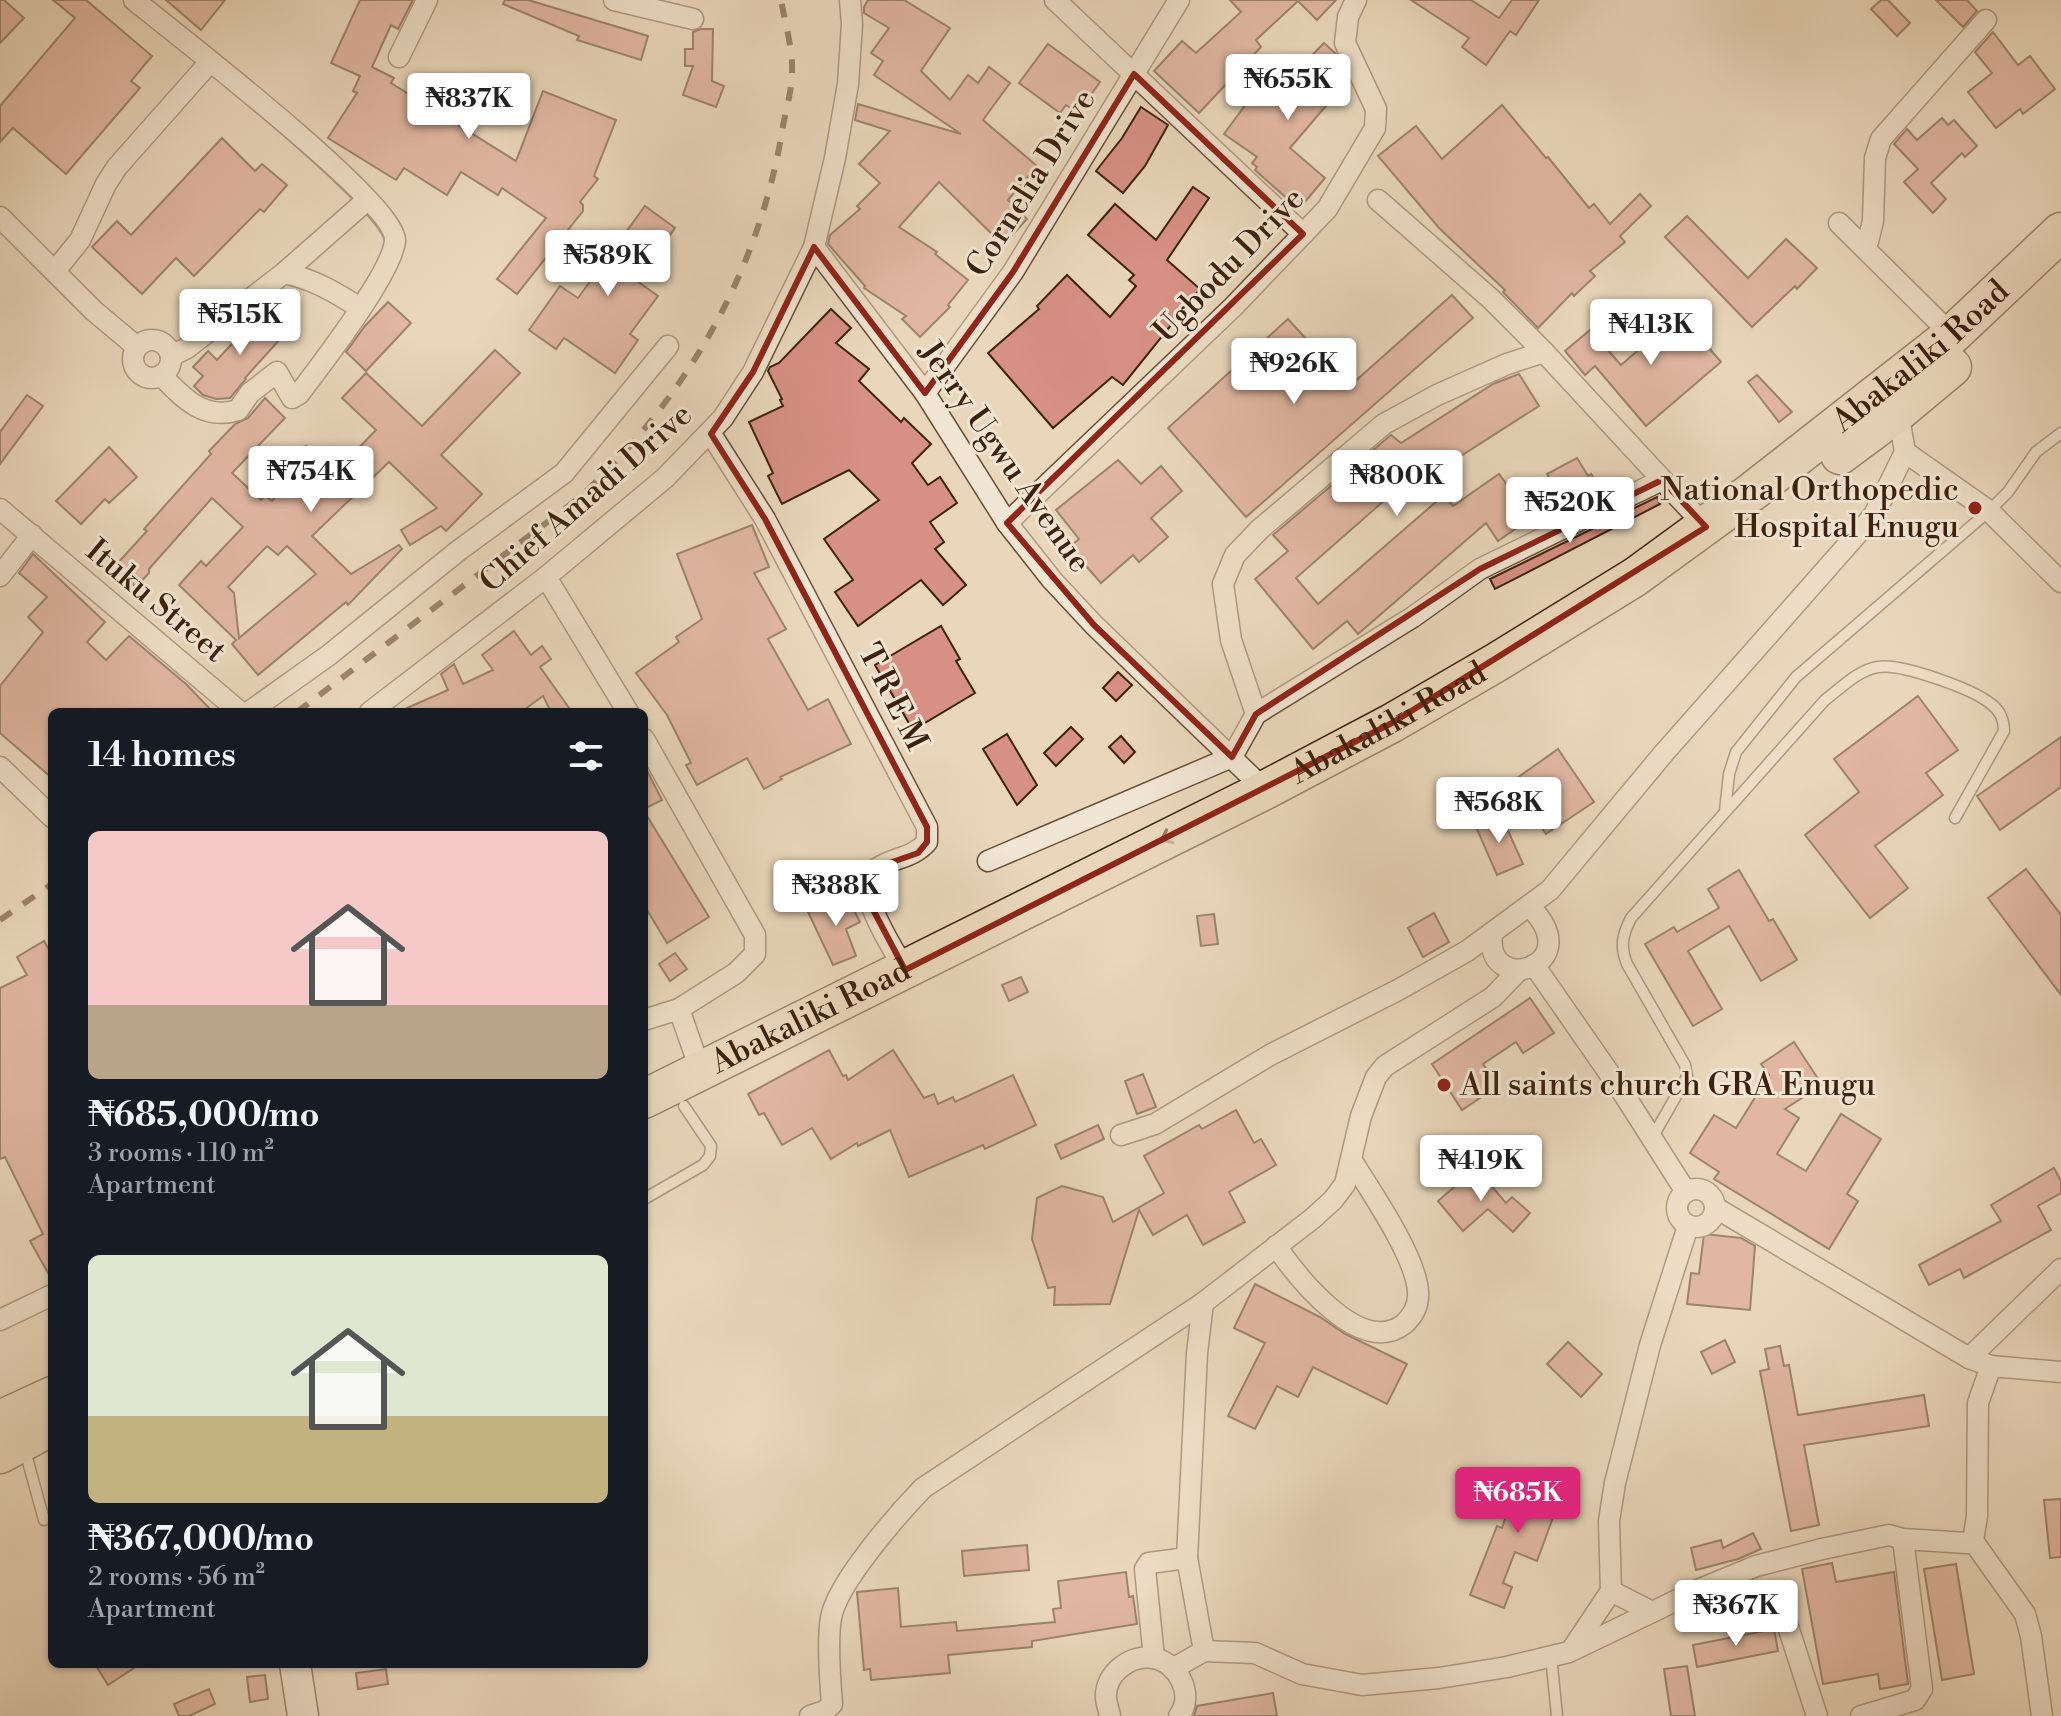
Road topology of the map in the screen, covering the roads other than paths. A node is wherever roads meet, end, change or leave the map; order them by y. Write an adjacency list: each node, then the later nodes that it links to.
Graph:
1 (134, 0): 11 (street)
2 (427, 0): 10 (street)
3 (850, 0): 19 (street, Chief Amadi Drive)
4 (1055, 0): 12 (street)
5 (1179, 0): 12 (street, Cornelia Drive)
6 (1356, 0): 18 (street, Ugbodu Drive)
7 (625, 2): 8 (street)
8 (693, 19)
9 (1986, 20): 20 (street)
10 (399, 57)
11 (210, 62): 13 (street); 22 (street)
12 (1134, 74): 18 (street); 31 (street, Cornelia Drive)
13 (367, 200): 23 (street); 24 (street)
14 (1378, 200): 28 (street)
15 (0, 217): 22 (street)
16 (1839, 223): 20 (street)
17 (2061, 232): 25 (highway, Abakaliki Road)
18 (1303, 234): 39 (street, Ugbodu Drive)
19 (814, 247): 31 (street, Jerry Ugwu Avenue); 34 (street, Chief Amadi Drive)
20 (1866, 249): 25 (street)
21 (2061, 266): 32 (highway, Abakaliki Road)
22 (55, 271): 27 (street)
23 (284, 273): 24 (street); 29 (street)
24 (360, 308): 30 (street)
25 (1952, 335): 32 (highway, Abakaliki Road)
26 (668, 346): 47 (street)
27 (137, 347): 29 (street); 30 (street)
28 (1544, 352): 36 (street); 49 (street)
29 (171, 356): 30 (street)
30 (161, 375)
31 (925, 393): 39 (street, Jerry Ugwu Avenue)
32 (1890, 401): 35 (street); 40 (highway, Abakaliki Road); 66 (highway, Abakaliki Road)
33 (2061, 433): 38 (lane)
34 (711, 434): 43 (street, Chief Amadi Drive); 61 (street, T R E M)
35 (1905, 452): 38 (street); 58 (street)
36 (1662, 480): 40 (street); 49 (street)
37 (0, 509): 41 (street, Ituku Street)
38 (1989, 511): 44 (street); 55 (lane)
39 (1007, 523): 51 (street, Jerry Ugwu Avenue)
40 (1706, 527): 53 (highway, Abakaliki Road)
41 (32, 535): 42 (street); 46 (street, Ituku Street)
42 (0, 576)
43 (546, 577): 45 (street, Chief Amadi Drive); 48 (street)
44 (2061, 582)
45 (396, 704)
46 (235, 708)
47 (255, 708)
48 (626, 708)
49 (1256, 714): 51 (street)
50 (648, 746): 62 (street)
51 (1232, 757): 53 (street, Jerry Ugwu Avenue); 57 (street)
52 (1, 769): 54 (street)
53 (1265, 790): 61 (highway, Abakaliki Road, one-way to 61)
54 (48, 813)
55 (1725, 813): 56 (lane); 69 (lane)
56 (1955, 818)
57 (988, 861)
58 (1530, 907): 59 (street); 60 (street)
59 (1492, 934): 60 (street); 68 (street)
60 (1526, 968): 69 (street); 70 (street)
61 (905, 970): 64 (highway, Abakaliki Road)
62 (679, 1009): 63 (street); 64 (street)
63 (648, 1019)
64 (701, 1072): 65 (highway, Abakaliki Road)
65 (648, 1097)
66 (684, 1106): 67 (highway, Abakaliki Road); 72 (lane)
67 (648, 1125)
68 (1121, 1135)
69 (1652, 1138): 71 (street)
70 (1352, 1161): 75 (street); 75 (street)
71 (1686, 1192): 73 (street); 74 (street)
72 (648, 1197)
73 (1716, 1208): 74 (street); 80 (street)
74 (1688, 1226): 90 (street)
75 (1276, 1246): 78 (street)
76 (2061, 1269): 80 (street)
77 (48, 1297): 79 (street)
78 (1203, 1303): 88 (street); 98 (street)
79 (0, 1320)
80 (1969, 1358): 81 (street)
81 (1991, 1366): 82 (street); 87 (street)
82 (2061, 1372)
83 (48, 1401): 84 (highway)
84 (18, 1436): 85 (lane)
85 (44, 1520)
86 (1903, 1539): 87 (street); 89 (street); 103 (street)
87 (1973, 1541): 104 (street)
88 (1187, 1558): 92 (street); 94 (street)
89 (1698, 1590): 91 (street); 102 (street)
90 (1611, 1591): 91 (street); 93 (street)
91 (1652, 1612): 93 (street)
92 (1204, 1651): 93 (street); 96 (street)
93 (1560, 1654): 101 (lane)
94 (1154, 1658): 96 (street); 99 (street)
95 (296, 1668): 97 (main road)
96 (1174, 1668): 100 (street)
97 (303, 1716)
98 (810, 1716)
99 (1110, 1716)
100 (1179, 1716)
101 (1557, 1716)
102 (1817, 1716)
103 (1861, 1716)
104 (2042, 1716)

